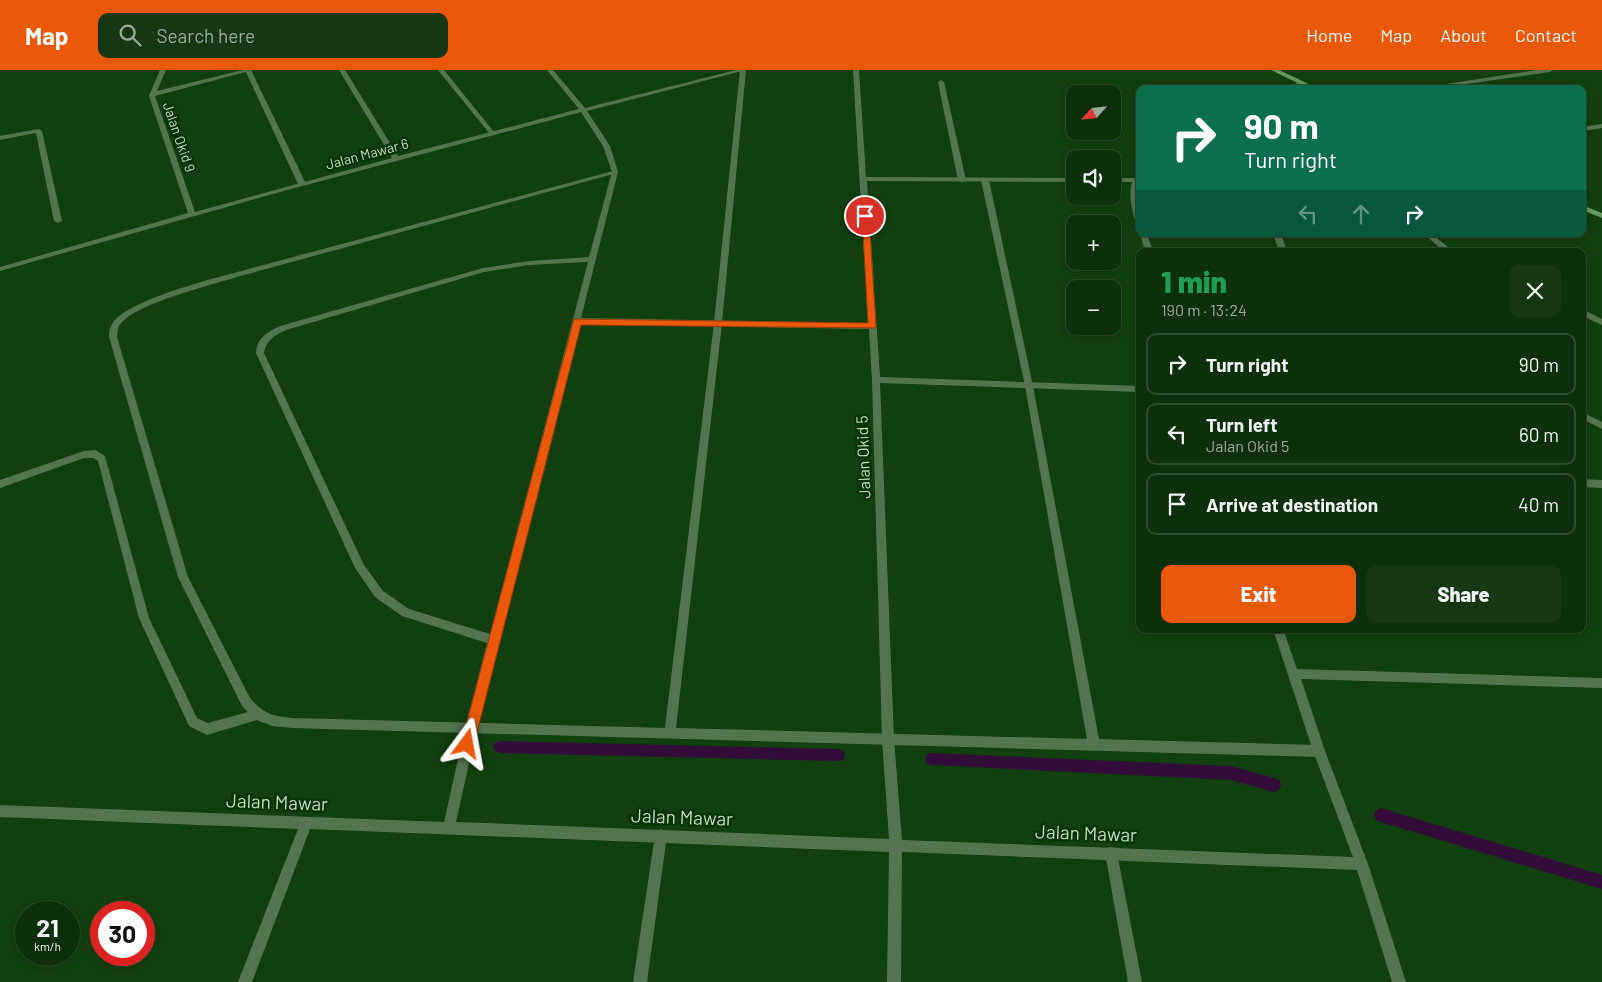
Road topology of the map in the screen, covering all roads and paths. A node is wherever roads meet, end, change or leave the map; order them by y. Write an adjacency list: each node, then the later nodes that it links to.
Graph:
1 (163, 70): 15 (street, Jalan Okid 9)
2 (249, 70): 15 (street); 29 (street)
3 (342, 70): 21 (street)
4 (441, 70): 19 (street)
5 (550, 70): 16 (street)
6 (743, 70): 16 (street, Jalan Mawar 6); 43 (street)
7 (856, 70): 25 (street, Jalan Okid 5)
8 (1274, 70): 11 (street)
9 (1548, 70): 14 (street)
10 (941, 82): 26 (street)
11 (1302, 82): 12 (street); 13 (street)
12 (1297, 85)
13 (1308, 85)
14 (1444, 85)
15 (152, 94): 33 (street, Jalan Okid 9)
16 (582, 110): 19 (street, Jalan Mawar 6); 22 (street)
17 (1602, 126): 18 (street)
18 (1586, 128)
19 (492, 133): 21 (street, Jalan Mawar 6)
20 (0, 138): 35 (street)
21 (396, 159): 29 (street, Jalan Mawar 6)
22 (615, 172): 38 (street); 57 (street)
23 (1136, 177): 24 (street)
24 (1121, 179)
25 (863, 180): 26 (street); 44 (street, Jalan Okid 5)
26 (962, 180): 27 (street)
27 (985, 180): 28 (street); 46 (street)
28 (1066, 180)
29 (302, 184): 33 (street, Jalan Mawar 6)
30 (1136, 186): 31 (street)
31 (1136, 204)
32 (1586, 209): 34 (street)
33 (192, 214): 39 (street, Jalan Mawar 6)
34 (1602, 216)
35 (58, 221)
36 (1432, 237): 37 (street)
37 (1445, 248)
38 (593, 259): 41 (street); 54 (street)
39 (0, 269)
40 (1586, 314): 42 (street)
41 (577, 321): 43 (street); 54 (street)
42 (1602, 322)
43 (718, 323): 44 (street); 59 (street)
44 (872, 326): 45 (street, Jalan Okid 5)
45 (876, 380): 46 (street); 60 (street, Jalan Okid 5)
46 (1029, 386): 47 (street); 61 (street)
47 (1136, 389)
48 (1586, 417): 49 (street)
49 (1602, 426)
50 (1586, 483): 52 (street)
51 (0, 484): 57 (street)
52 (1602, 484)
53 (1279, 633): 55 (street)
54 (493, 640): 58 (street)
55 (1293, 674): 56 (street); 62 (street)
56 (1602, 683)
57 (257, 715): 58 (street)
58 (471, 728): 59 (street); 65 (street)
59 (670, 733): 60 (street)
60 (888, 739): 61 (street); 67 (street, Jalan Okid 5)
61 (1094, 745): 62 (street)
62 (1320, 751): 69 (street)
63 (0, 811): 64 (street, Jalan Mawar)
64 (307, 822): 65 (street, Jalan Mawar); 70 (street)
65 (449, 827): 66 (street, Jalan Mawar)
66 (661, 835): 67 (street, Jalan Mawar); 71 (street)
67 (896, 844): 68 (street, Jalan Mawar); 72 (street, Jalan Okid 5)
68 (1111, 853): 69 (street, Jalan Mawar); 73 (street)
69 (1362, 864): 74 (street)
70 (245, 982)
71 (640, 982)
72 (894, 982)
73 (1135, 982)
74 (1399, 982)

